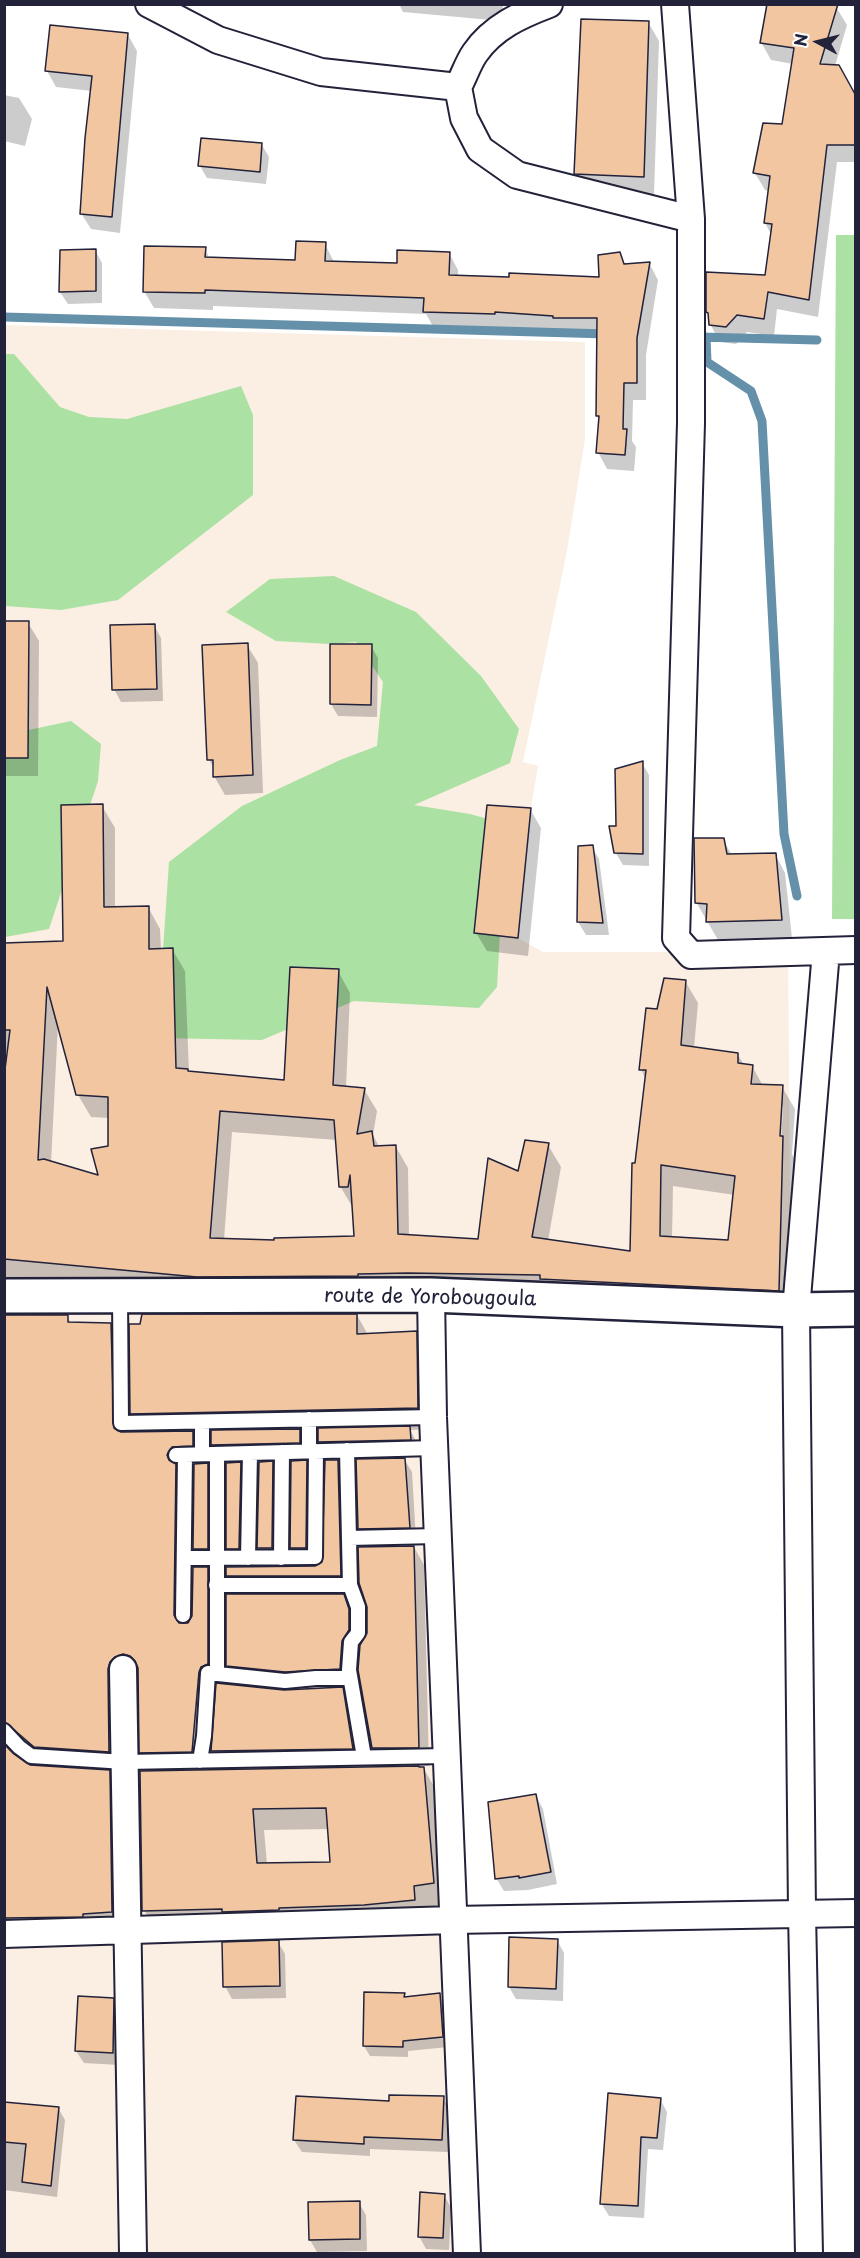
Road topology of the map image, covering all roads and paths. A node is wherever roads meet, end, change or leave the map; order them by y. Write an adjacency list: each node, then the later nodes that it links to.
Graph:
1 (149, 4): 4 (street)
2 (549, 4): 4 (street)
3 (675, 4): 5 (street)
4 (458, 87): 5 (street)
5 (691, 219): 7 (street)
6 (855, 950): 7 (street)
7 (826, 951): 12 (street)
8 (4, 1296): 9 (main road, route de Yorobougoula)
9 (120, 1296): 10 (main road, route de Yorobougoula); 15 (lane)
10 (432, 1296): 12 (main road, route de Yorobougoula); 13 (street)
11 (855, 1309): 12 (main road, route de Yorobougoula)
12 (796, 1310): 40 (street)
13 (433, 1417): 14 (lane); 16 (street)
14 (309, 1419): 15 (lane); 18 (lane)
15 (202, 1422): 22 (lane)
16 (434, 1448): 17 (lane); 23 (street)
17 (346, 1450): 18 (lane); 24 (lane)
18 (312, 1451): 19 (lane); 28 (lane)
19 (282, 1452): 20 (lane); 28 (lane)
20 (250, 1453): 21 (lane); 27 (lane)
21 (217, 1454): 22 (lane); 26 (lane)
22 (202, 1455): 25 (lane)
23 (437, 1536): 24 (lane); 36 (street)
24 (349, 1538): 30 (lane)
25 (184, 1558): 26 (lane); 31 (lane)
26 (216, 1558): 27 (lane); 29 (lane)
27 (248, 1558): 28 (lane)
28 (281, 1558)
29 (216, 1585): 30 (lane); 33 (lane)
30 (350, 1585): 34 (lane)
31 (183, 1615)
32 (123, 1669): 39 (street)
33 (217, 1673): 34 (lane); 38 (lane)
34 (350, 1678): 37 (lane)
35 (4, 1731): 39 (lane)
36 (446, 1756): 37 (lane); 42 (street)
37 (364, 1757): 38 (lane)
38 (200, 1761): 39 (lane)
39 (125, 1762): 43 (street)
40 (802, 1913): 41 (street); 42 (street); 47 (street)
41 (855, 1913)
42 (452, 1920): 43 (street); 46 (street)
43 (128, 1930): 44 (street); 45 (street)
44 (4, 1934)
45 (134, 2253)
46 (467, 2253)
47 (809, 2253)

